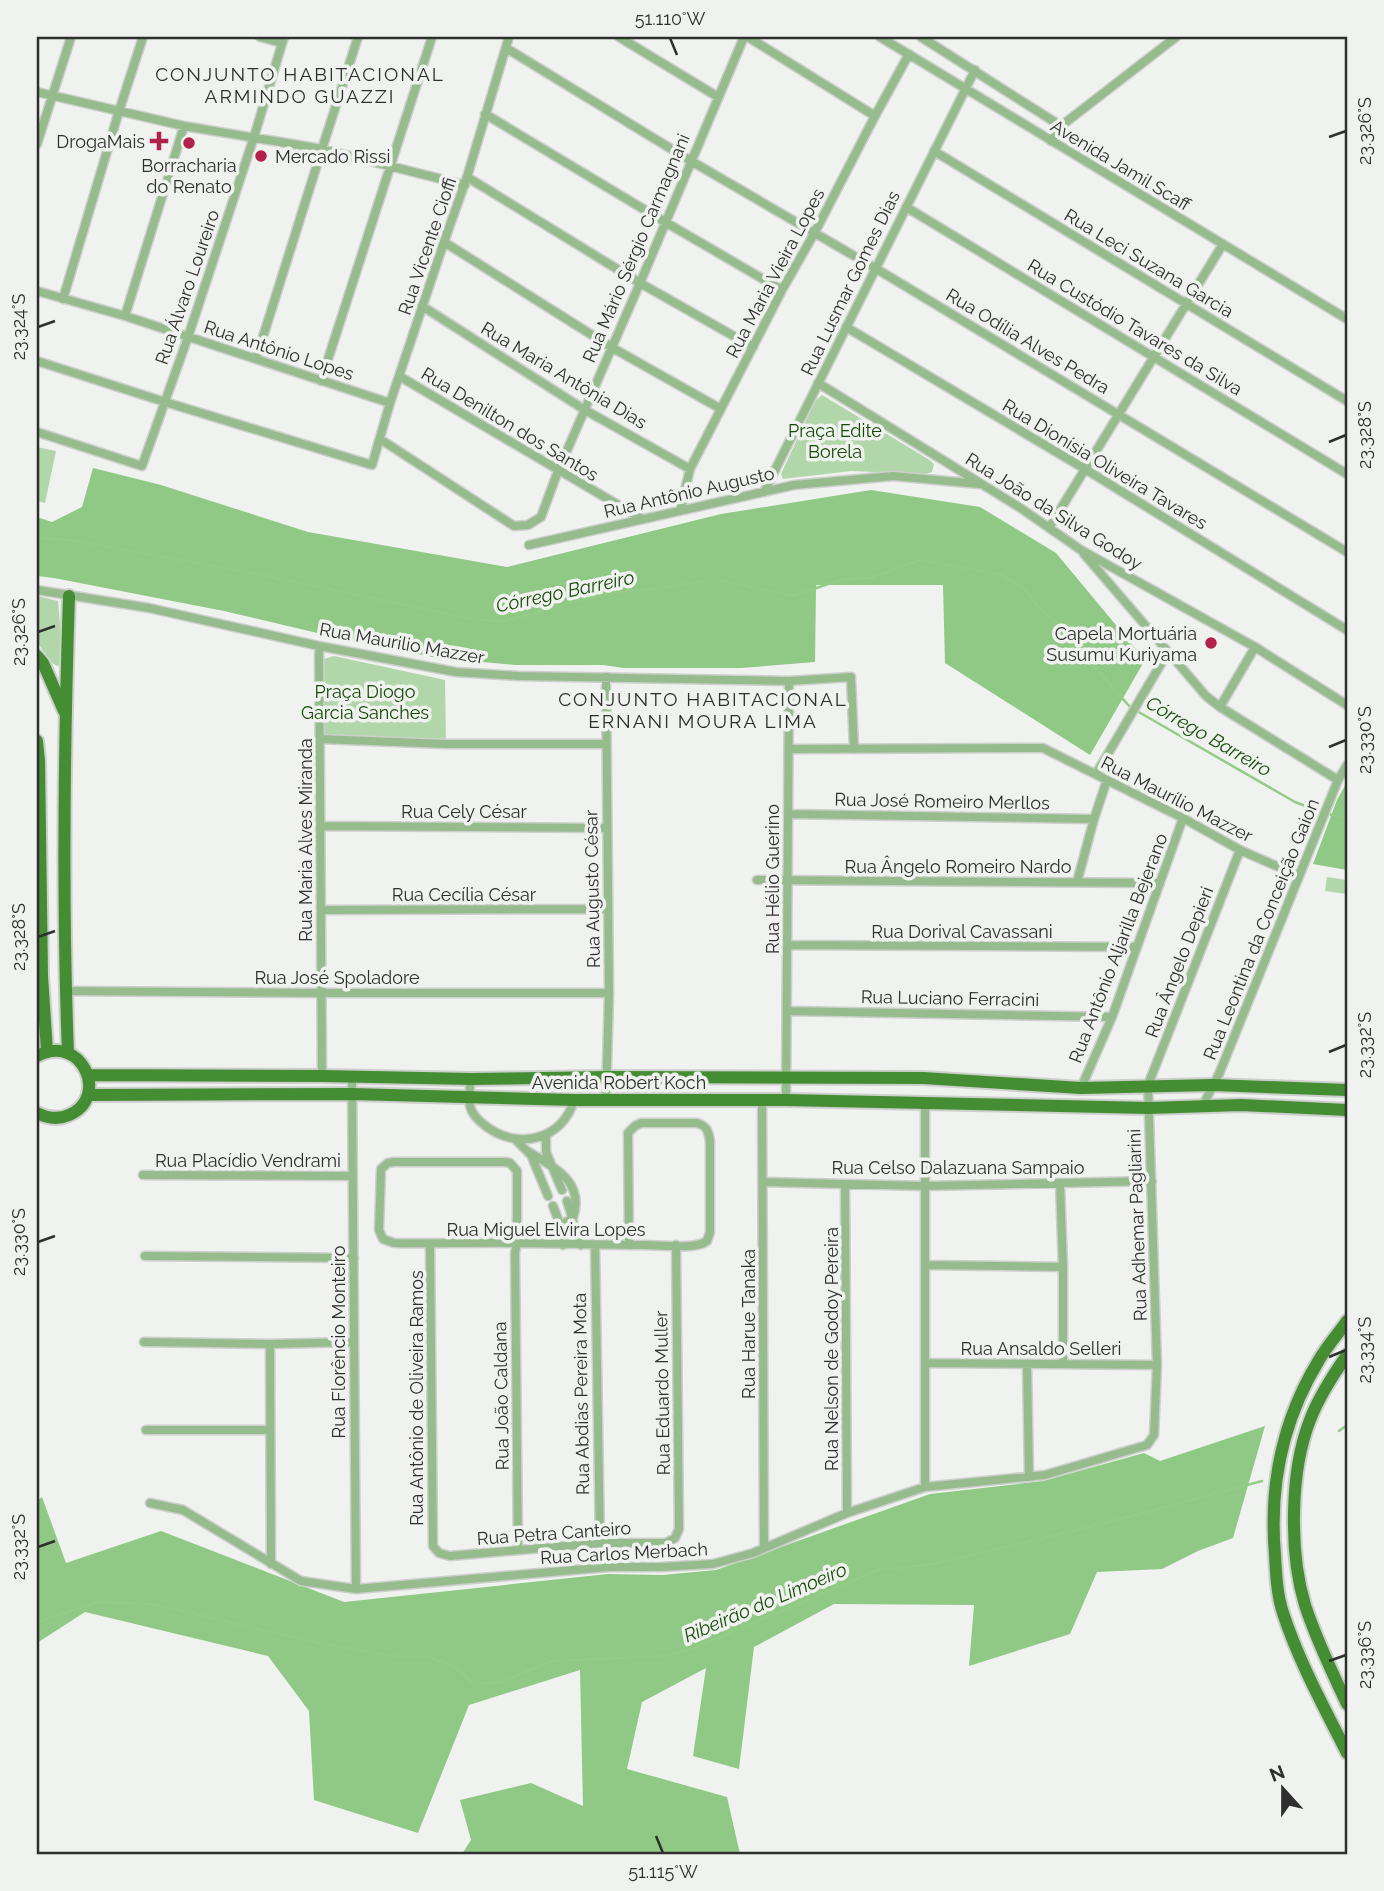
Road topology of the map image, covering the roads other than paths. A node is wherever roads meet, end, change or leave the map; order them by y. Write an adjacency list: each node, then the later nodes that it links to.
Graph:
1 (71, 37): 18 (street)
2 (143, 37): 20 (street)
3 (260, 37): 12 (street)
4 (358, 37): 28 (street)
5 (432, 37): 31 (street)
6 (509, 37): 13 (street, Rua Vicente Cioffi)
7 (619, 37): 19 (street)
8 (746, 37): 19 (street, Rua Mário Sérgio Carmagnani); 22 (street)
9 (880, 37): 14 (street, Avenida Jamil Scaff)
10 (921, 37): 15 (street, Avenida Jamil Scaff)
11 (1176, 37): 23 (street)
12 (283, 40): 25 (street, Rua Álvaro Loureiro)
13 (506, 48): 21 (street, Rua Vicente Cioffi); 30 (street, Rua Odília Alves Pedra)
14 (909, 54): 16 (street, Avenida Jamil Scaff); 22 (street, Rua Maria Vieira Lopes)
15 (975, 70): 16 (street, Rua Lusmar Gomes Dias); 23 (street, Avenida Jamil Scaff)
16 (965, 88): 26 (street, Avenida Jamil Scaff); 29 (street, Rua Lusmar Gomes Dias)
17 (37, 92): 18 (street)
18 (52, 95): 20 (street); 27 (street)
19 (718, 97): 30 (street, Rua Mário Sérgio Carmagnani)
20 (119, 111): 24 (street); 42 (street)
21 (485, 114): 32 (street, Rua Vicente Cioffi); 34 (street)
22 (875, 116): 35 (street, Rua Maria Vieira Lopes)
23 (1061, 125): 26 (street)
24 (184, 126): 25 (street); 45 (street)
25 (254, 137): 28 (street); 48 (street, Rua Álvaro Loureiro)
26 (1051, 141): 37 (street, Avenida Jamil Scaff)
27 (37, 144)
28 (321, 149): 31 (street); 52 (street)
29 (934, 150): 33 (street, Rua Lusmar Gomes Dias); 43 (street, Rua Leci Suzana Garcia)
30 (691, 161): 34 (street, Rua Mário Sérgio Carmagnani); 35 (street, Rua Odília Alves Pedra)
31 (391, 165): 32 (street); 55 (street)
32 (466, 181): 36 (street, Rua Vicente Cioffi); 39 (street)
33 (906, 207): 38 (street, Rua Lusmar Gomes Dias); 51 (street, Rua Custódio Tavares da Silva)
34 (665, 222): 39 (street, Rua Mário Sérgio Carmagnani); 40 (street)
35 (815, 232): 38 (street, Rua Odília Alves Pedra); 40 (street, Rua Maria Vieira Lopes)
36 (444, 242): 44 (street, Rua Vicente Cioffi); 50 (street)
37 (1223, 244): 43 (street); 46 (street, Avenida Jamil Scaff)
38 (875, 268): 47 (street, Rua Lusmar Gomes Dias); 62 (street, Rua Odília Alves Pedra)
39 (640, 283): 49 (street); 50 (street, Rua Mário Sérgio Carmagnani)
40 (782, 290): 49 (street, Rua Maria Vieira Lopes)
41 (37, 291): 42 (street, Rua Antônio Lopes)
42 (63, 299): 45 (street, Rua Antônio Lopes)
43 (1186, 304): 51 (street); 57 (street, Rua Leci Suzana Garcia)
44 (422, 306): 54 (street, Rua Vicente Cioffi); 61 (street, Rua Maria Antônia Dias)
45 (125, 316): 48 (street, Rua Antônio Lopes)
46 (1347, 319)
47 (846, 327): 56 (street, Rua Lusmar Gomes Dias); 66 (street, Rua Dionísia Oliveira Tavares)
48 (188, 337): 52 (street, Rua Antônio Lopes); 58 (street, Rua Álvaro Loureiro)
49 (753, 347): 60 (street, Rua Maria Vieira Lopes)
50 (611, 348): 60 (street); 61 (street, Rua Mário Sérgio Carmagnani)
51 (1154, 358): 62 (street); 68 (street, Rua Custódio Tavares da Silva)
52 (256, 359): 55 (street, Rua Antônio Lopes)
53 (37, 360): 58 (street)
54 (399, 376): 59 (street, Rua Vicente Cioffi); 67 (street, Rua Denilton dos Santos)
55 (321, 381): 59 (street, Rua Antônio Lopes)
56 (818, 383): 69 (street, Rua João da Silva Godoy); 70 (street, Rua Lusmar Gomes Dias)
57 (1347, 401)
58 (165, 402): 63 (street, Rua Álvaro Loureiro); 64 (street, Rua Vicente Cioffi)
59 (390, 403): 64 (street, Rua Vicente Cioffi)
60 (721, 409): 65 (street, Rua Maria Vieira Lopes)
61 (585, 410): 65 (street, Rua Maria Antônia Dias); 67 (street, Rua Mário Sérgio Carmagnani)
62 (1119, 414): 66 (street); 76 (street, Rua Odília Alves Pedra)
63 (37, 432)
64 (380, 439): 67 (street, Rua Mário Sérgio Carmagnani)
65 (690, 469): 71 (street, Rua Maria Vieira Lopes)
66 (1085, 469): 73 (street); 79 (street, Rua Dionísia Oliveira Tavares)
67 (558, 471): 72 (street, Rua Denilton dos Santos)
68 (1347, 474)
69 (982, 484): 70 (street, Rua Antônio Augusto); 73 (street, Rua João da Silva Godoy)
70 (764, 492): 71 (street, Rua Antônio Augusto)
71 (680, 511): 72 (street, Rua Antônio Augusto)
72 (642, 519): 74 (street, Rua Antônio Augusto)
73 (1049, 528): 75 (street, Rua João da Silva Godoy)
74 (529, 545)
75 (1081, 550): 81 (street, Rua João da Silva Godoy); 82 (street)
76 (1347, 552)
77 (37, 590): 78 (street, Rua Maurilio Mazzer)
78 (69, 596): 80 (street, Rua Maurilio Mazzer); 88 (main road)
79 (1347, 630)
80 (319, 646): 84 (street, Rua Maurilio Mazzer); 89 (street, Rua Maria Alves Miranda)
81 (1255, 647): 86 (street, Rua João da Silva Godoy); 87 (street)
82 (1168, 652): 87 (street); 95 (street)
83 (37, 656): 88 (main road)
84 (606, 677): 85 (street, Rua Maurilio Mazzer); 91 (street, Rua Augusto César)
85 (789, 681): 92 (street, Rua Hélio Guerino); 93 (street, Rua Maurilio Mazzer)
86 (1347, 705)
87 (1220, 707): 97 (street)
88 (65, 715): 112 (main road)
89 (320, 739): 91 (street); 101 (street, Rua Maria Alves Miranda)
90 (37, 741): 111 (main road)
91 (606, 744): 102 (street, Rua Augusto César)
92 (789, 749): 93 (street); 98 (street, Rua Hélio Guerino)
93 (854, 749): 95 (street, Rua Maurílio Mazzer)
94 (1347, 765): 97 (street, Rua Leontina da Conceição Gaion)
95 (1096, 774): 96 (street, Rua Maurílio Mazzer)
96 (1107, 780): 99 (street, Rua Maurílio Mazzer); 100 (street)
97 (1338, 780): 104 (street, Rua Leontina da Conceição Gaion)
98 (788, 814): 100 (street, Rua José Romeiro Merllos); 106 (street, Rua Hélio Guerino)
99 (1183, 818): 103 (street, Rua Maurílio Mazzer); 108 (street, Rua Antônio Aljarilla Bejerano)
100 (1094, 819): 107 (street)
101 (320, 826): 102 (street, Rua Cely César); 110 (street, Rua Maria Alves Miranda)
102 (607, 828): 109 (street, Rua Augusto César)
103 (1240, 850): 104 (street, Rua Maurílio Mazzer); 129 (street, Rua Ângelo Depieri)
104 (1299, 876): 130 (street, Rua Leontina da Conceição Gaion)
105 (757, 880): 106 (street, Rua Ângelo Romeiro Nardo)
106 (788, 881): 107 (street, Rua Ângelo Romeiro Nardo); 113 (street, Rua Hélio Guerino)
107 (1077, 882): 108 (street, Rua Ângelo Romeiro Nardo)
108 (1160, 883): 114 (street, Rua Antônio Aljarilla Bejerano)
109 (608, 909): 110 (street, Rua Cecília César); 118 (street, Rua Augusto César)
110 (321, 910): 117 (street, Rua Maria Alves Miranda)
111 (42, 924): 112 (main road); 115 (main road)
112 (66, 940): 116 (main road)
113 (788, 945): 114 (street, Rua Dorival Cavassani); 119 (street, Rua Hélio Guerino)
114 (1137, 947): 120 (street, Rua Antônio Aljarilla Bejerano)
115 (40, 976): 121 (main road)
116 (66, 991): 117 (street, Rua José Spoladore); 122 (main road)
117 (321, 993): 118 (street, Rua José Spoladore); 124 (street, Rua Maria Alves Miranda)
118 (609, 993): 126 (street, Rua Augusto César)
119 (787, 1011): 120 (street, Rua Luciano Ferracini); 127 (street, Rua Hélio Guerino)
120 (1112, 1017): 131 (street, Rua Antônio Aljarilla Bejerano)
121 (42, 1053): 122 (main road)
122 (68, 1053): 123 (main road)
123 (88, 1075): 124 (main road, Avenida Robert Koch); 134 (main road)
124 (322, 1076): 125 (main road, Avenida Robert Koch)
125 (352, 1077): 128 (main road, Avenida Robert Koch); 133 (street, Rua Florêncio Monteiro)
126 (608, 1077): 127 (main road, Avenida Robert Koch); 128 (main road, Avenida Robert Koch); 137 (street, Rua Augusto César)
127 (786, 1078): 131 (main road, Avenida Robert Koch); 139 (street, Rua Hélio Guerino)
128 (471, 1079): 135 (street)
129 (1148, 1085): 130 (main road, Avenida Robert Koch); 131 (main road, Avenida Robert Koch); 142 (street, Rua Adhemar Pagliarini)
130 (1213, 1085): 132 (main road, Avenida Robert Koch); 141 (street, Rua Leontina da Conceição Gaion)
131 (1081, 1088)
132 (1347, 1090)
133 (352, 1094): 134 (main road, Avenida Robert Koch); 135 (main road, Avenida Robert Koch); 150 (street, Rua Florêncio Monteiro)
134 (88, 1095): 144 (main road)
135 (469, 1098): 136 (main road, Avenida Robert Koch); 146 (street)
136 (574, 1100): 137 (main road, Avenida Robert Koch); 145 (street)
137 (606, 1100): 138 (main road, Avenida Robert Koch)
138 (762, 1100): 139 (main road, Avenida Robert Koch); 152 (street, Rua Harue Tanaka)
139 (786, 1100): 140 (main road, Avenida Robert Koch)
140 (925, 1103): 142 (main road, Avenida Robert Koch); 155 (street)
141 (1203, 1105): 142 (main road, Avenida Robert Koch); 143 (main road, Avenida Robert Koch)
142 (1149, 1108): 151 (street, Rua Adhemar Pagliarini)
143 (1347, 1110)
144 (37, 1113)
145 (546, 1135): 146 (street); 148 (street)
146 (516, 1140): 147 (street)
147 (529, 1152): 148 (street); 157 (street)
148 (552, 1166): 156 (street); 160 (street)
149 (143, 1175): 150 (street, Rua Placídio Vendrami)
150 (352, 1176): 171 (street, Rua Florêncio Monteiro)
151 (1152, 1181): 154 (street, Rua Celso Dalazuana Sampaio); 182 (street, Rua Adhemar Pagliarini)
152 (763, 1182): 153 (street, Rua Celso Dalazuana Sampaio); 191 (street, Rua Harue Tanaka)
153 (845, 1184): 155 (street, Rua Celso Dalazuana Sampaio); 188 (street, Rua Nelson de Godoy Pereira)
154 (1060, 1184): 155 (street, Rua Celso Dalazuana Sampaio); 173 (street)
155 (925, 1186): 172 (street)
156 (562, 1190)
157 (548, 1196)
158 (567, 1201): 160 (street)
159 (553, 1206): 161 (street)
160 (573, 1218): 161 (street); 166 (street)
161 (561, 1225): 165 (street)
162 (383, 1238): 163 (street, Rua João Caldana); 164 (street, Rua Miguel Elvira Lopes)
163 (517, 1243): 164 (street, Rua Miguel Elvira Lopes); 165 (street, Rua Miguel Elvira Lopes); 193 (street, Rua João Caldana)
164 (430, 1244): 192 (street, Rua Antônio de Oliveira Ramos)
165 (562, 1245): 166 (street, Rua Miguel Elvira Lopes)
166 (581, 1245): 167 (street, Rua Miguel Elvira Lopes)
167 (595, 1245): 168 (street, Rua Miguel Elvira Lopes); 190 (street, Rua Abdias Pereira Mota)
168 (629, 1245): 169 (street, Rua Miguel Elvira Lopes); 169 (street, Rua Miguel Elvira Lopes)
169 (676, 1245): 189 (street, Rua Eduardo Muller)
170 (145, 1256): 171 (street)
171 (354, 1258): 176 (street, Rua Florêncio Monteiro)
172 (926, 1265): 173 (street); 179 (street)
173 (1063, 1267): 181 (street)
174 (1347, 1321): 197 (main road)
175 (144, 1342): 177 (street)
176 (354, 1342): 177 (street); 195 (street, Rua Florêncio Monteiro)
177 (270, 1344): 184 (street)
178 (1347, 1355): 196 (main road)
179 (926, 1363): 180 (street, Rua Ansaldo Selleri); 186 (street)
180 (1027, 1364): 181 (street, Rua Ansaldo Selleri); 185 (street)
181 (1063, 1364): 182 (street, Rua Ansaldo Selleri)
182 (1157, 1365): 185 (street, Rua Carlos Merbach)
183 (146, 1430): 184 (street)
184 (270, 1430): 194 (street)
185 (1028, 1477): 186 (street, Rua Carlos Merbach)
186 (925, 1488): 188 (street, Rua Carlos Merbach)
187 (149, 1503): 194 (street, Rua Carlos Merbach)
188 (847, 1513): 191 (street, Rua Carlos Merbach)
189 (675, 1538): 190 (street, Rua Petra Canteiro)
190 (600, 1543): 193 (street, Rua Petra Canteiro)
191 (764, 1548): 195 (street, Rua Carlos Merbach)
192 (436, 1550): 193 (street, Rua Petra Canteiro)
193 (518, 1550)
194 (271, 1564): 195 (street, Rua Carlos Merbach)
195 (356, 1590)
196 (1347, 1704)
197 (1347, 1754)

